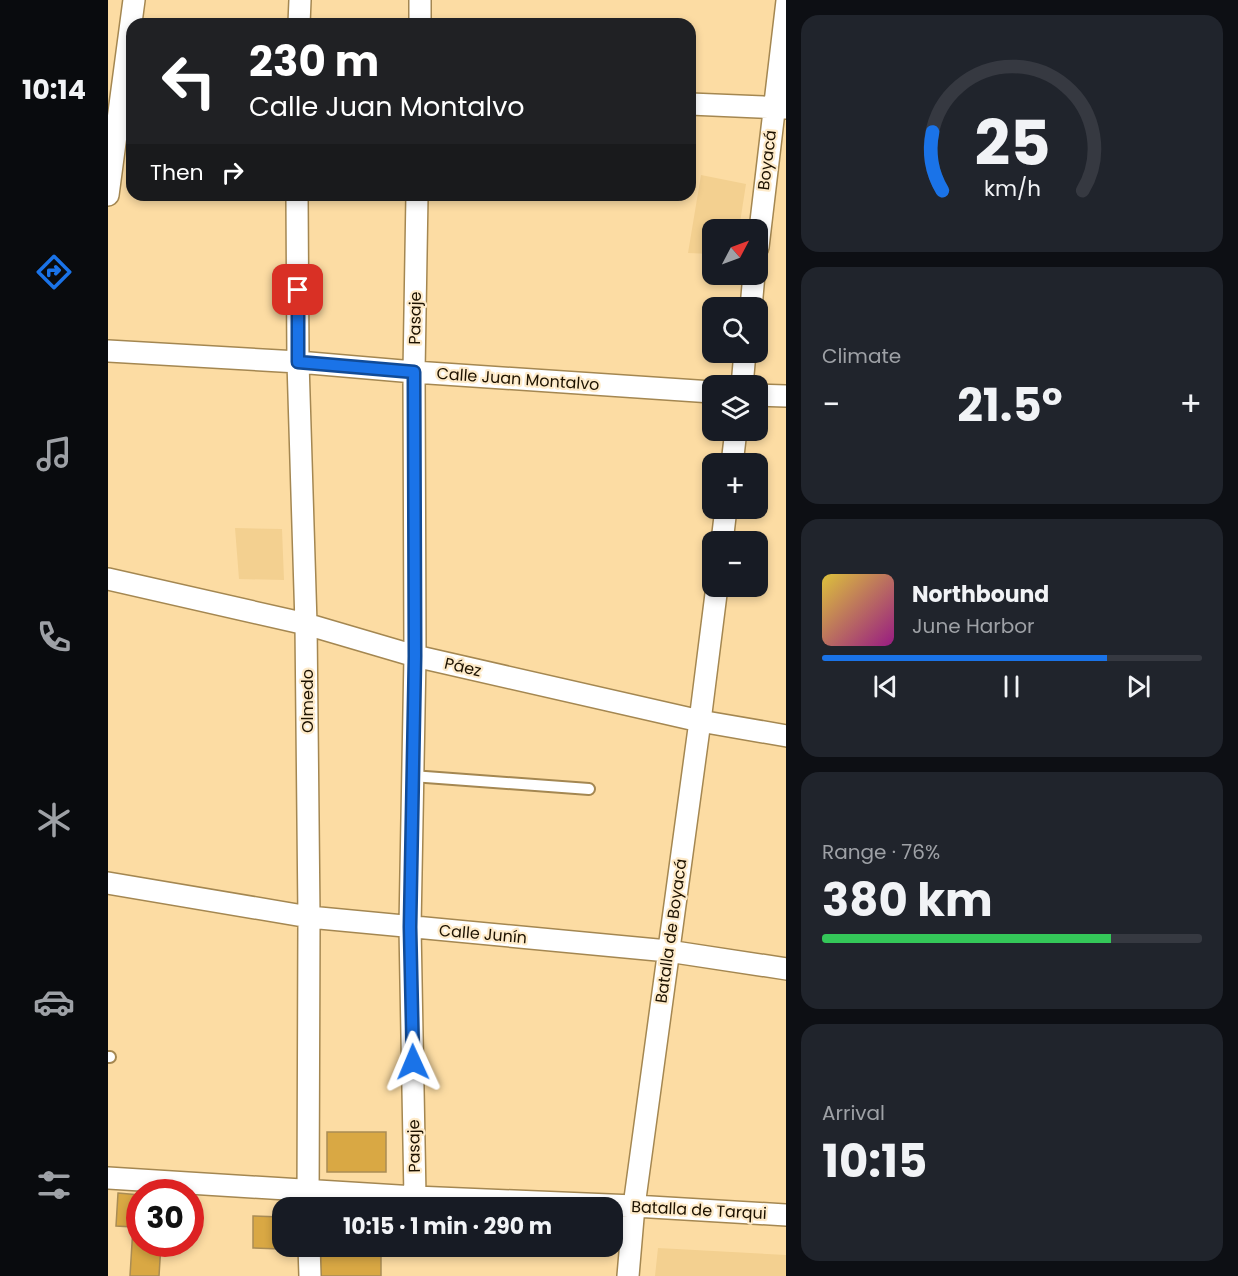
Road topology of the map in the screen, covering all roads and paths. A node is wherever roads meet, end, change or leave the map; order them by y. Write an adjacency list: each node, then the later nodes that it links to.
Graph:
1 (134, 0): 5 (street)
2 (300, 0): 6 (street)
3 (420, 0): 7 (street)
4 (786, 1): 11 (street, Boyacá)
5 (131, 18)
6 (299, 18)
7 (420, 18)
8 (126, 51): 9 (street)
9 (121, 83): 12 (street)
10 (696, 104): 11 (street)
11 (780, 107): 15 (street, Boyacá)
12 (108, 195)
13 (297, 201): 17 (street, Olmedo)
14 (417, 201): 18 (street, Pasaje)
15 (762, 219)
16 (108, 351): 17 (street, Calle Juan Montalvo)
17 (298, 362): 18 (street, Calle Juan Montalvo); 24 (street, Olmedo)
18 (414, 372): 19 (street, Calle Juan Montalvo); 25 (street, Pasaje)
19 (702, 392)
20 (768, 395): 21 (street)
21 (786, 396)
22 (108, 579): 24 (street, Páez)
23 (716, 597): 26 (street, Batalla de Boyacá)
24 (306, 624): 25 (street, Páez); 31 (street, Olmedo)
25 (415, 656): 26 (street, Páez); 28 (street, Pasaje)
26 (700, 721): 27 (street, Páez); 33 (street, Batalla de Boyacá)
27 (786, 736)
28 (412, 776): 29 (lane); 32 (street, Pasaje)
29 (589, 789)
30 (108, 884): 31 (street, Calle Junín)
31 (309, 917): 32 (street, Calle Junín); 37 (street, Olmedo)
32 (410, 927): 33 (street, Calle Junín); 38 (street, Pasaje)
33 (668, 951): 34 (street, Calle Junín); 40 (street, Batalla de Boyacá)
34 (786, 969)
35 (108, 1178): 36 (street, Batalla de Tarqui)
36 (289, 1197)
37 (308, 1197)
38 (416, 1197)
39 (623, 1206): 40 (street, Batalla de Tarqui)
40 (634, 1206): 41 (street, Batalla de Tarqui); 44 (street, Batalla de Boyacá)
41 (786, 1215)
42 (309, 1257): 43 (street)
43 (310, 1276)
44 (628, 1276)

